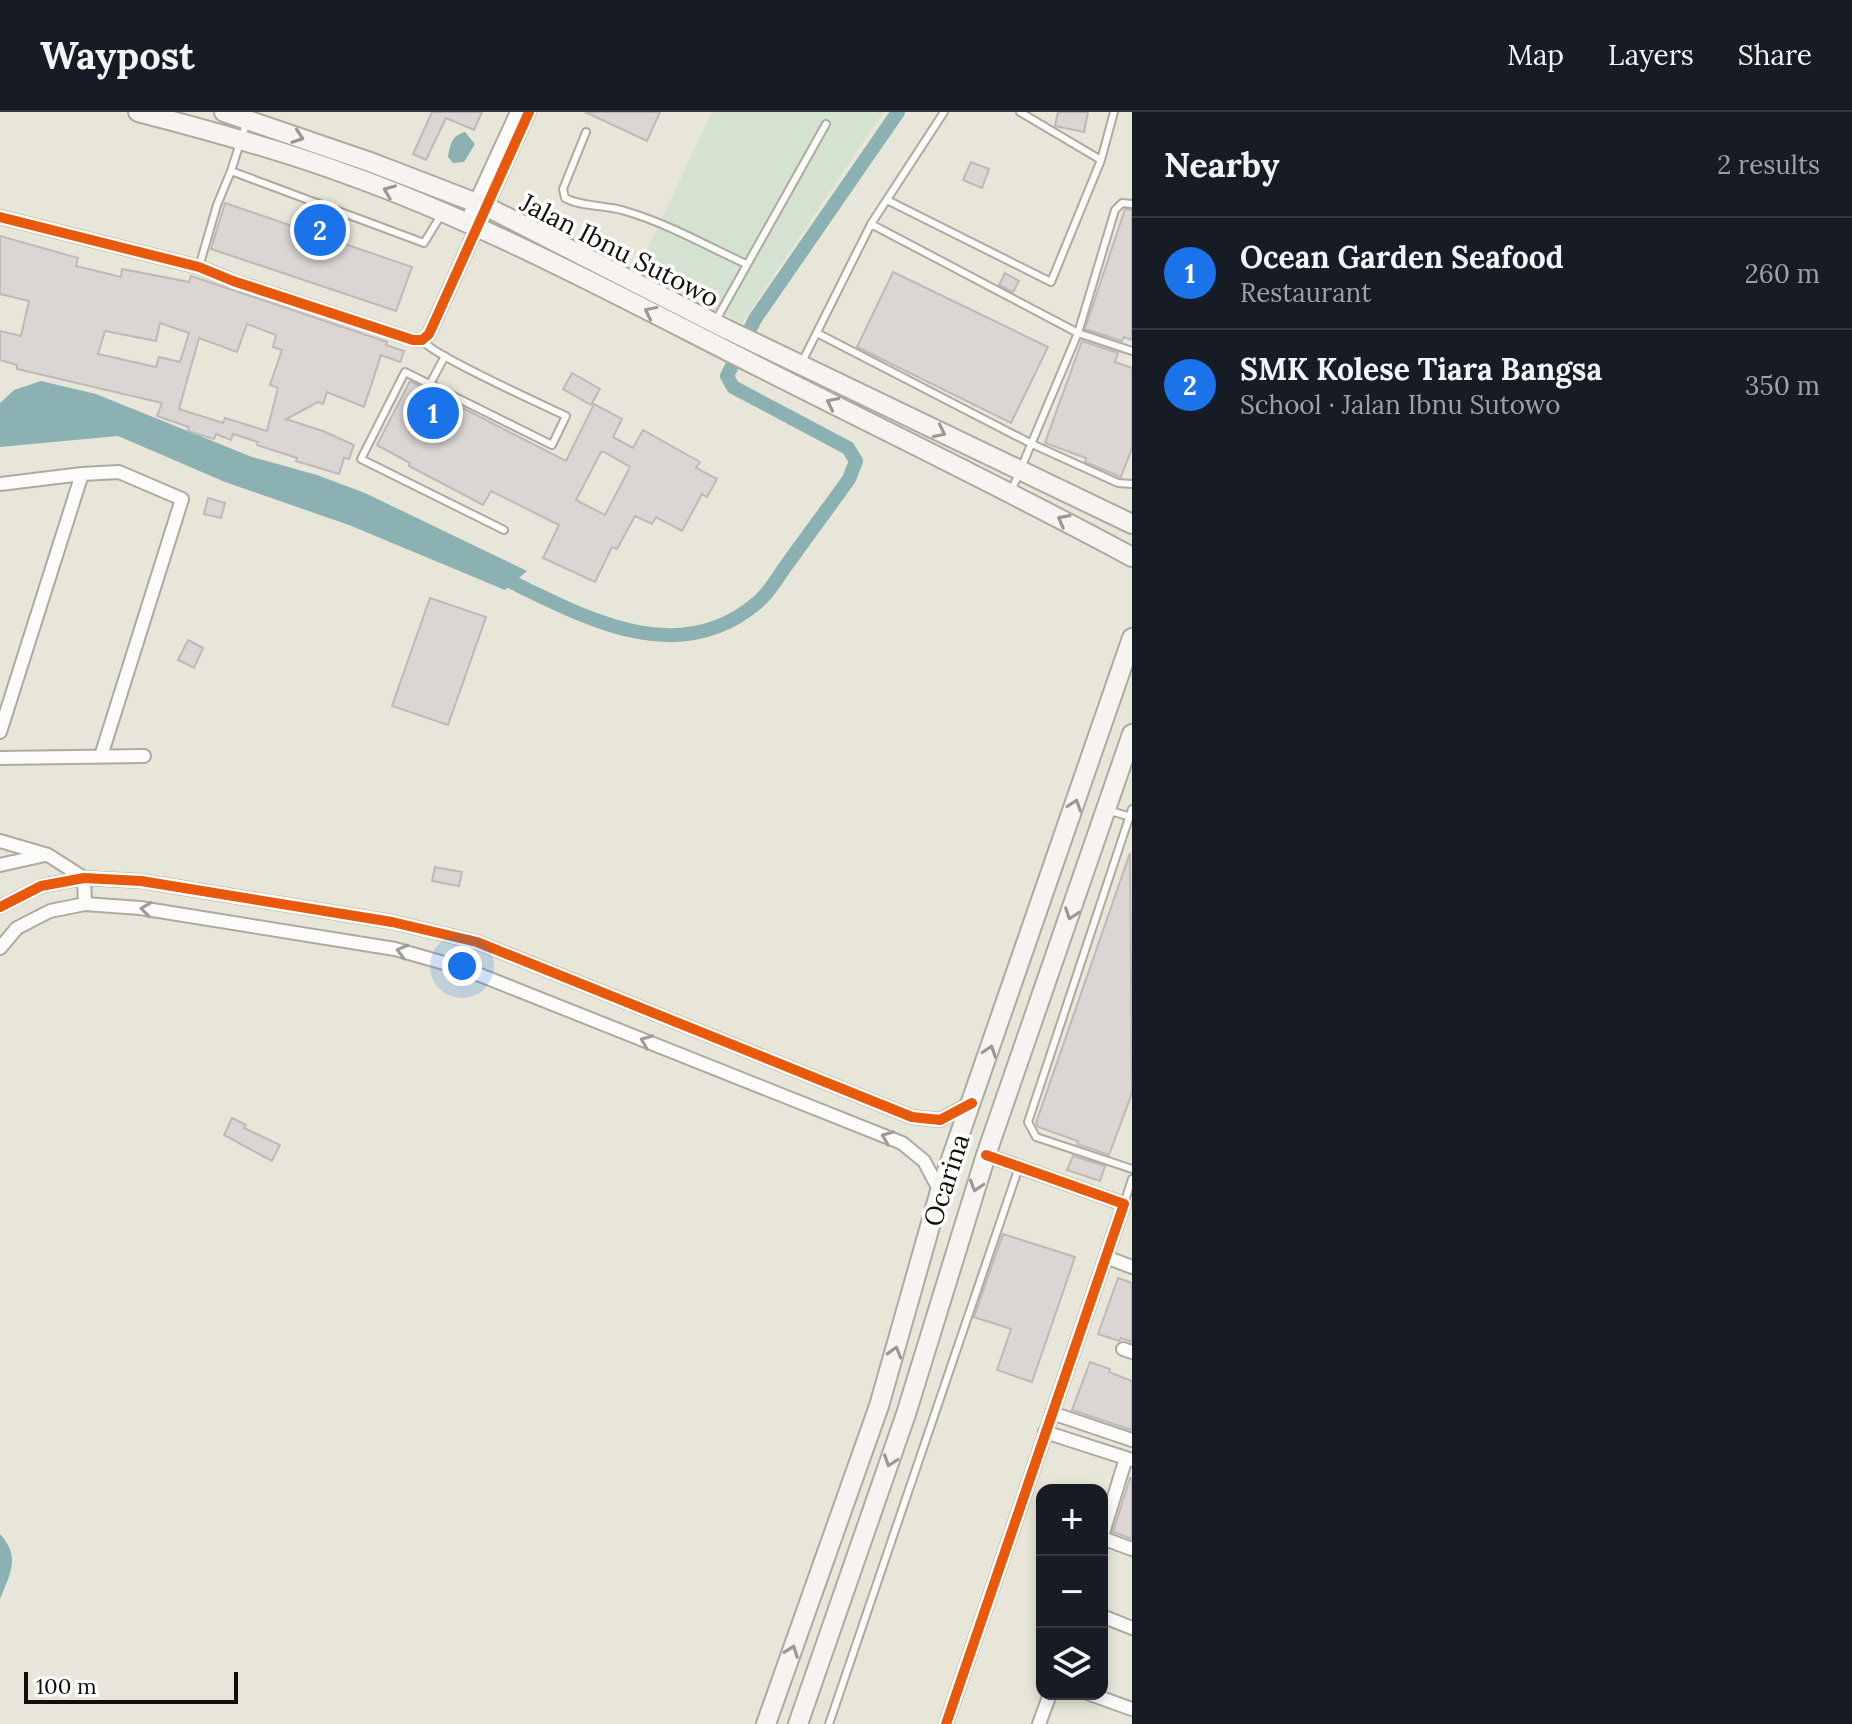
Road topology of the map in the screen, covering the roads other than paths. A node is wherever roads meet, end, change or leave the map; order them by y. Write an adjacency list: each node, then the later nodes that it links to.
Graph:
1 (138, 112): 11 (main road, Jalan Ibnu Sutowo)
2 (224, 112): 8 (main road, Jalan Ibnu Sutowo)
3 (517, 112): 16 (street)
4 (529, 112): 16 (street)
5 (944, 112): 14 (lane)
6 (1020, 112): 12 (lane)
7 (1114, 112): 12 (lane)
8 (247, 120): 11 (lane); 16 (main road, Jalan Ibnu Sutowo, one-way to 16)
9 (826, 124): 21 (lane)
10 (586, 132): 21 (lane)
11 (240, 139): 13 (lane); 17 (main road, Jalan Ibnu Sutowo, one-way to 11)
12 (1101, 160): 14 (lane)
13 (231, 171): 17 (lane); 22 (lane)
14 (887, 200): 19 (lane)
15 (1132, 204): 25 (lane)
16 (481, 205): 20 (street); 23 (main road, Jalan Ibnu Sutowo)
17 (442, 213): 20 (main road, Jalan Ibnu Sutowo)
18 (0, 217): 22 (street)
19 (871, 224): 24 (lane); 25 (lane)
20 (472, 226): 23 (main road, Jalan Ibnu Sutowo, one-way to 20); 26 (street)
21 (746, 264): 23 (lane)
22 (199, 267): 26 (street)
23 (720, 333): 29 (main road, Jalan Ibnu Sutowo); 36 (main road, Jalan Ibnu Sutowo, one-way to 23)
24 (817, 333): 29 (lane); 31 (lane)
25 (1078, 333): 27 (lane); 31 (lane)
26 (422, 340): 28 (lane)
27 (1132, 351)
28 (445, 356): 30 (lane); 30 (lane)
29 (801, 365): 32 (main road, Jalan Ibnu Sutowo, one-way to 32)
30 (430, 384): 38 (lane)
31 (1032, 444): 32 (lane); 35 (lane)
32 (1020, 471): 36 (lane); 37 (main road, Jalan Ibnu Sutowo)
33 (82, 474): 34 (street); 41 (street); 43 (street)
34 (0, 484)
35 (1132, 484)
36 (1011, 492): 39 (main road, Jalan Ibnu Sutowo, one-way to 36)
37 (1132, 524)
38 (504, 530)
39 (1132, 557)
40 (1132, 638): 57 (main road, Ocarina, one-way to 40)
41 (0, 732)
42 (1132, 734): 46 (main road, Ocarina)
43 (101, 756): 44 (street); 45 (street)
44 (144, 756)
45 (0, 758)
46 (1107, 810): 47 (lane); 58 (main road, Ocarina, one-way to 58)
47 (1131, 814): 60 (lane)
48 (0, 841): 49 (street)
49 (48, 855): 50 (street); 51 (street)
50 (0, 865)
51 (84, 878): 52 (street); 53 (street); 54 (street)
52 (85, 904): 55 (street, one-way to 52); 56 (street)
53 (0, 907)
54 (296, 907): 55 (street); 57 (street)
55 (291, 932): 62 (street, one-way to 55)
56 (0, 948)
57 (972, 1103): 62 (main road, Ocarina)
58 (986, 1155): 59 (street); 68 (main road, Ocarina, one-way to 68)
59 (1019, 1166): 63 (street); 82 (lane)
60 (1132, 1169)
61 (1132, 1179): 63 (lane)
62 (940, 1191): 66 (main road, Ocarina, one-way to 62)
63 (1124, 1204): 64 (street)
64 (1106, 1257): 65 (street); 67 (street)
65 (1132, 1267)
66 (879, 1406): 68 (main road); 80 (main road, Ocarina, one-way to 66)
67 (1052, 1413): 69 (street); 70 (street)
68 (906, 1414): 81 (main road, Ocarina, one-way to 81)
69 (1045, 1432): 71 (street); 83 (street)
70 (1132, 1440)
71 (1129, 1459): 72 (street)
72 (1108, 1520)
73 (1108, 1539): 74 (street)
74 (1132, 1549)
75 (1108, 1618): 76 (street)
76 (1132, 1628)
77 (1048, 1700): 84 (street)
78 (1107, 1700): 79 (street)
79 (1132, 1709)
80 (766, 1724)
81 (798, 1724)
82 (829, 1724)
83 (946, 1724)
84 (1039, 1724)

